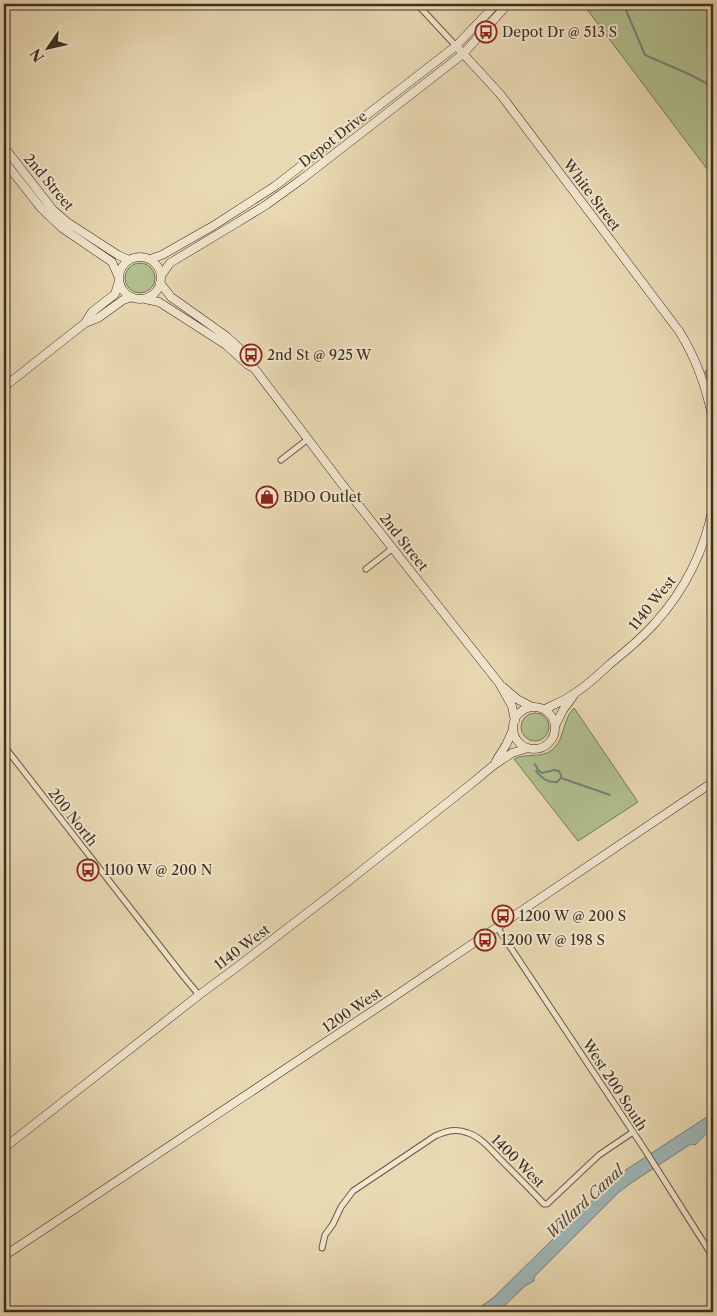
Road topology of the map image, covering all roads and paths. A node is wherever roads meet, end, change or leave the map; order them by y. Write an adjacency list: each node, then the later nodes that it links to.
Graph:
1 (8, 4): 5 (street)
2 (417, 4): 6 (street, White Street)
3 (496, 4): 6 (street, Depot Drive)
4 (508, 4): 7 (street, Depot Drive)
5 (4, 6)
6 (456, 46): 7 (street, White Street); 10 (street, Depot Drive)
7 (463, 54): 12 (street, Depot Drive); 19 (street, White Street)
8 (4, 147): 11 (street, 2nd Street)
9 (4, 161): 13 (street, 2nd Street)
10 (150, 259): 11 (street); 12 (street)
11 (129, 260): 13 (street)
12 (161, 279): 15 (street); 17 (street, 2nd Street)
13 (119, 280): 14 (street); 16 (street)
14 (132, 297): 15 (street); 16 (street)
15 (144, 299): 17 (street, 2nd Street)
16 (85, 323): 18 (street)
17 (254, 368): 20 (street, 2nd Street)
18 (4, 387)
19 (713, 421)
20 (308, 439): 21 (street); 23 (street, 2nd Street)
21 (281, 460)
22 (713, 505): 26 (street, 1140 West)
23 (393, 548): 24 (street); 25 (street, 2nd Street)
24 (366, 569)
25 (499, 683): 27 (street, 2nd Street); 29 (street, 2nd Street)
26 (575, 693): 28 (street, 1140 West); 30 (street, 1140 West)
27 (532, 707): 28 (street); 29 (street)
28 (545, 710): 30 (street)
29 (515, 721): 31 (street)
30 (555, 726): 33 (street)
31 (513, 729): 33 (street); 34 (street, 1140 West)
32 (4, 746): 37 (street, 200 North)
33 (528, 748): 34 (street, 1140 West)
34 (494, 765): 37 (street, 1140 West)
35 (713, 782): 36 (street, 1200 West)
36 (497, 927): 38 (street, West 200 South); 41 (street, 1200 West)
37 (199, 995): 39 (street, 1140 West)
38 (633, 1132): 40 (street, 1400 West); 42 (street, West 200 South)
39 (4, 1148)
40 (322, 1248)
41 (4, 1256)
42 (713, 1257)

